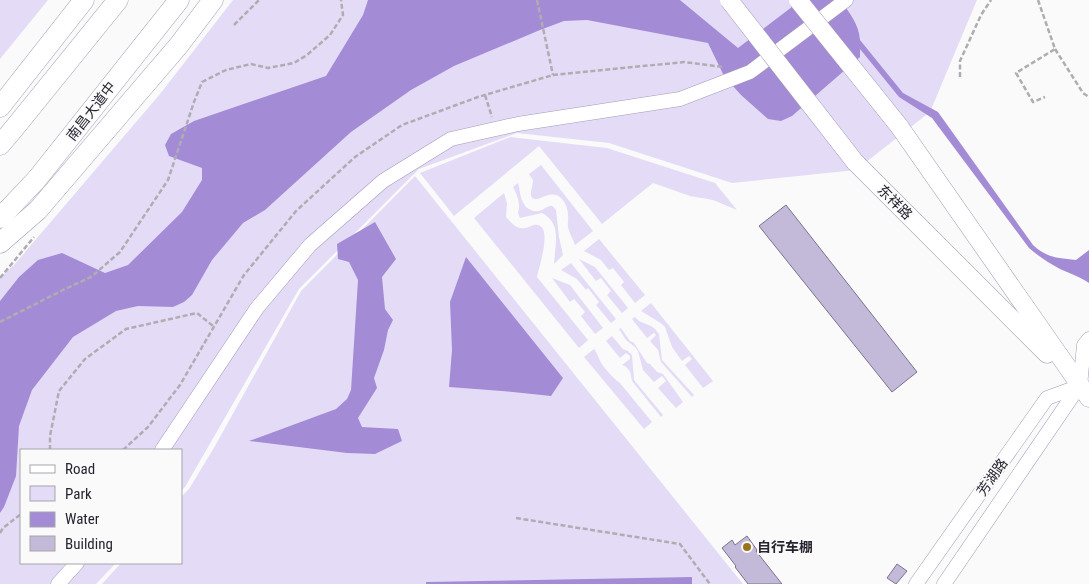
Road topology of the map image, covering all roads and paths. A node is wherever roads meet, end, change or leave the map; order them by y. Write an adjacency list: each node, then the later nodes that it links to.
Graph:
1 (84, 0): 21 (highway)
2 (118, 0): 23 (highway)
3 (179, 0): 24 (highway, 南昌大道中)
4 (213, 0): 25 (highway)
5 (260, 0): 13 (path)
6 (341, 0): 26 (path)
7 (537, 0): 16 (path)
8 (729, 0): 29 (main road, 东祥路, bridge)
9 (798, 0): 29 (main road, bridge)
10 (846, 0): 22 (street)
11 (991, 0): 17 (path)
12 (1038, 0): 14 (path)
13 (234, 25)
14 (1055, 49): 19 (path); 20 (path)
15 (723, 67): 16 (path)
16 (553, 75): 18 (path)
17 (960, 77)
18 (486, 95): 22 (path); 27 (path)
19 (1045, 96)
20 (1089, 97)
21 (0, 107)
22 (496, 129): 32 (street)
23 (0, 145)
24 (0, 218)
25 (0, 242)
26 (0, 322)
27 (214, 326): 30 (path); 31 (path)
28 (1089, 339): 29 (street, 芳湖路)
29 (1086, 386): 39 (street, 芳湖路); 40 (street, 芳湖路)
30 (50, 449)
31 (124, 449)
32 (163, 449)
33 (20, 515): 35 (path)
34 (516, 518): 38 (path)
35 (0, 532)
36 (76, 564): 37 (street)
37 (58, 584)
38 (710, 584)
39 (916, 584)
40 (944, 584)

